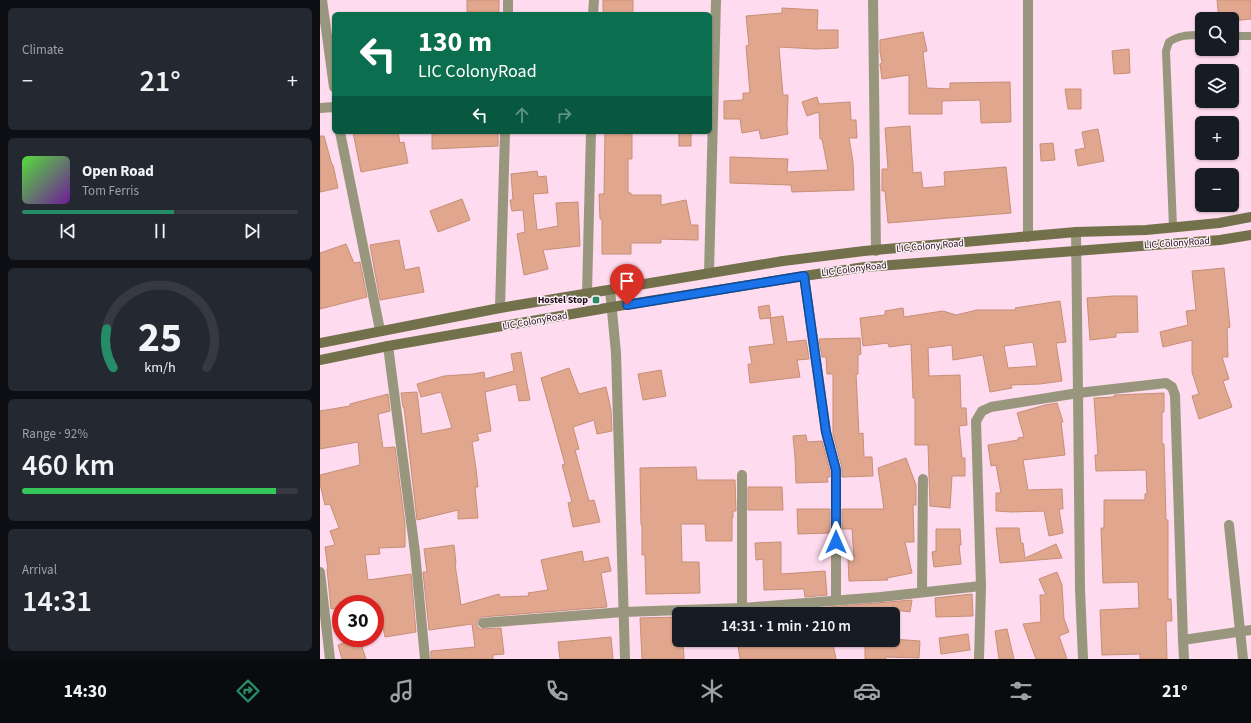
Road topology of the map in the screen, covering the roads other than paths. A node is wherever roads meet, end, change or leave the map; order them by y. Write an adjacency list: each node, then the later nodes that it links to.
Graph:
1 (322, 0): 9 (street)
2 (508, 0): 7 (street)
3 (594, 0): 8 (street)
4 (716, 0): 30 (street)
5 (873, 0): 27 (street)
6 (1028, 0): 24 (street)
7 (508, 12)
8 (593, 12)
9 (330, 28): 13 (street)
10 (1195, 35): 21 (lane)
11 (1239, 36): 12 (lane)
12 (1251, 36)
13 (332, 58)
14 (332, 106): 15 (street)
15 (320, 108)
16 (340, 134): 36 (street)
17 (505, 134): 34 (street)
18 (591, 134): 33 (street)
19 (1251, 217): 20 (main road, LIC Colony Road)
20 (1219, 223): 21 (main road, LIC Colony Road); 25 (main road)
21 (1173, 227): 22 (main road, LIC Colony Road)
22 (1076, 232): 24 (main road, LIC Colony Road); 28 (street)
23 (1251, 235): 25 (main road, LIC ColonyRoad)
24 (1028, 237): 27 (main road, LIC Colony Road)
25 (1220, 240): 28 (main road, LIC ColonyRoad)
26 (864, 251): 27 (main road, LIC Colony Road); 29 (main road); 30 (main road, LIC Colony Road)
27 (876, 251)
28 (1076, 251): 29 (main road, LIC ColonyRoad); 40 (street)
29 (865, 267): 31 (main road, LIC ColonyRoad)
30 (709, 273): 32 (main road, LIC Colony Road)
31 (804, 276): 35 (main road, LIC ColonyRoad); 47 (street)
32 (610, 290): 33 (main road, LIC ColonyRoad); 35 (street)
33 (587, 293): 34 (main road, LIC ColonyRoad)
34 (500, 308): 36 (main road, LIC ColonyRoad)
35 (612, 308): 38 (main road, LIC ColonyRoad); 51 (street)
36 (380, 330): 37 (main road, LIC ColonyRoad)
37 (320, 343)
38 (388, 346): 39 (main road, LIC ColonyRoad); 57 (street)
39 (320, 360)
40 (1078, 393): 45 (street); 55 (street); 60 (street)
41 (742, 475): 48 (street)
42 (923, 479): 46 (street)
43 (1229, 525): 54 (street)
44 (320, 572): 56 (street)
45 (981, 586): 46 (street); 59 (street)
46 (922, 592): 47 (street)
47 (836, 600): 49 (street)
48 (742, 607)
49 (754, 607)
50 (672, 610): 51 (street)
51 (623, 612): 52 (street); 58 (street)
52 (483, 623)
53 (1251, 630): 54 (street)
54 (1239, 632): 55 (street); 62 (street)
55 (1183, 640): 61 (street)
56 (330, 659)
57 (425, 659)
58 (625, 659)
59 (979, 659)
60 (1083, 659)
61 (1184, 659)
62 (1243, 659)

